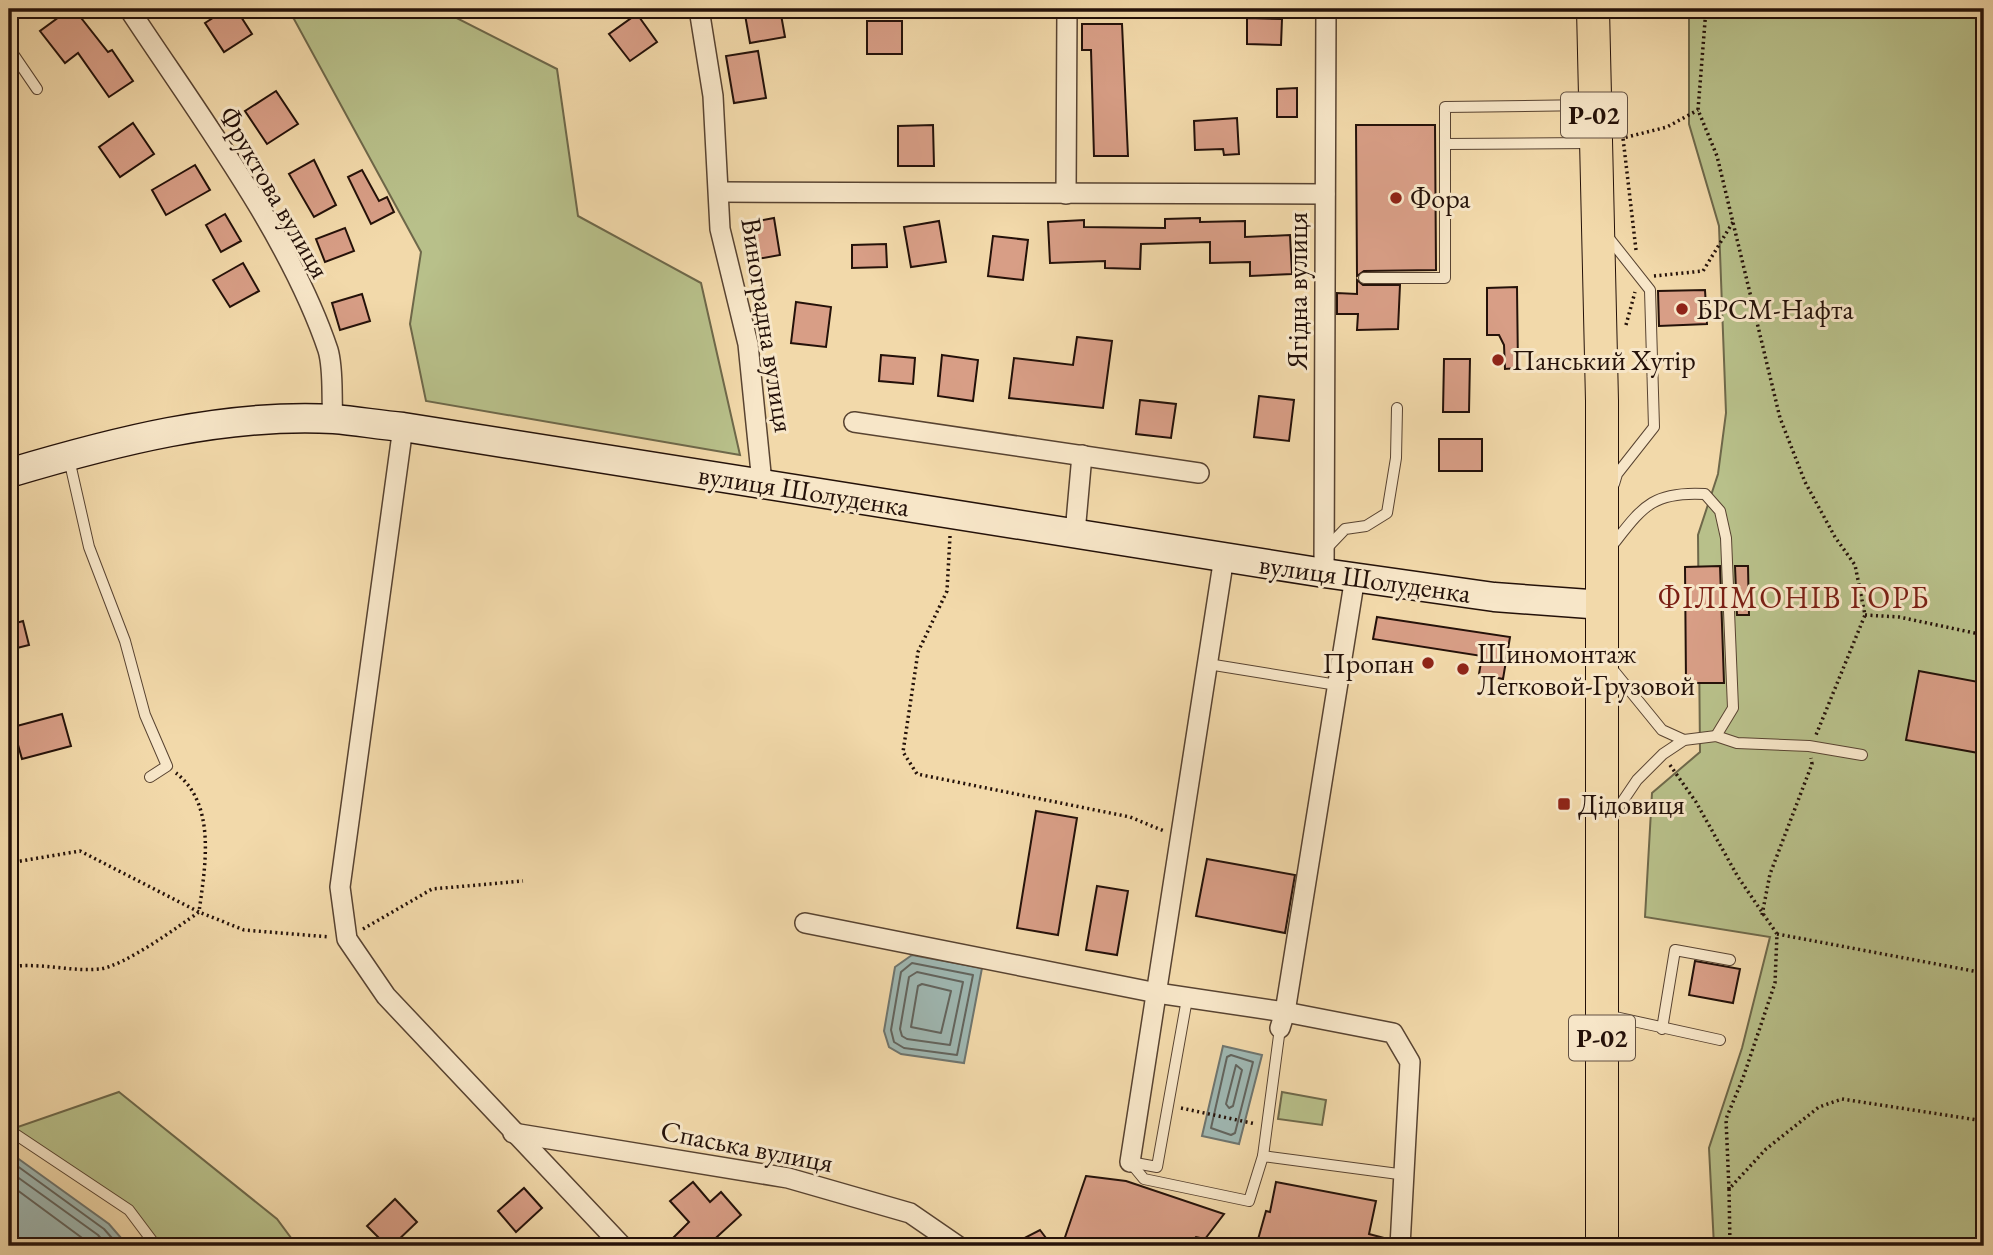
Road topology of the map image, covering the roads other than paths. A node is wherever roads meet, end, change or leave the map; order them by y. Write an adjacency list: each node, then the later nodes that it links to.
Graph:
1 (129, 9): 17 (street, Фруктова вулиця)
2 (699, 9): 11 (street, Виноградна вулиця)
3 (1067, 9): 12 (street)
4 (1326, 9): 13 (street, Ягідна вулиця)
5 (1593, 9): 8 (main road, Р-02)
6 (9, 48): 7 (lane)
7 (37, 89)
8 (1594, 105): 9 (main road, Р-02); 10 (lane)
9 (1594, 143): 10 (lane); 14 (main road, Р-02)
10 (1445, 144): 15 (lane)
11 (720, 192): 12 (street); 24 (street, Виноградна вулиця)
12 (1066, 194): 13 (street)
13 (1325, 194): 29 (street, Ягідна вулиця)
14 (1596, 222): 25 (main road, Р-02); 25 (lane)
15 (1364, 278)
16 (1397, 408): 29 (lane)
17 (332, 419): 19 (main road, вулиця Шолуденка); 20 (main road, вулиця Шолуденка)
18 (854, 422): 21 (street)
19 (403, 427): 24 (main road, вулиця Шолуденка); 49 (street)
20 (68, 455): 22 (main road, вулиця Шолуденка); 38 (lane)
21 (1082, 456): 23 (street); 26 (street)
22 (9, 473)
23 (1199, 473)
24 (762, 483): 26 (main road, вулиця Шолуденка)
25 (1601, 521): 28 (main road, Р-02)
26 (1075, 533): 27 (main road, вулиця Шолуденка)
27 (1224, 557): 29 (main road, вулиця Шолуденка); 33 (street)
28 (1602, 559): 31 (main road, Р-02); 35 (lane)
29 (1324, 562): 30 (main road, вулиця Шолуденка)
30 (1355, 577): 31 (main road, вулиця Шолуденка); 34 (street)
31 (1603, 606): 32 (main road, Р-02)
32 (1603, 657): 36 (lane); 39 (main road, Р-02)
33 (1208, 664): 34 (lane); 42 (street)
34 (1337, 685): 45 (street)
35 (1716, 736): 36 (lane); 37 (lane)
36 (1684, 740): 39 (lane)
37 (1862, 755)
38 (150, 776)
39 (1604, 829): 44 (main road, Р-02)
40 (805, 923): 42 (street)
41 (1730, 960): 46 (lane)
42 (1157, 993): 43 (street); 51 (street)
43 (1188, 999): 45 (street); 51 (lane)
44 (1602, 1014): 46 (lane); 57 (main road, Р-02)
45 (1282, 1020): 50 (lane); 52 (street)
46 (1662, 1029): 47 (lane)
47 (1720, 1040)
48 (9, 1130): 53 (lane)
49 (513, 1133): 54 (street); 55 (street, Спаська вулиця)
50 (1263, 1156): 51 (lane); 52 (lane)
51 (1130, 1162)
52 (1406, 1175): 56 (street)
53 (156, 1246)
54 (622, 1246)
55 (958, 1246)
56 (1400, 1246)
57 (1602, 1246)

